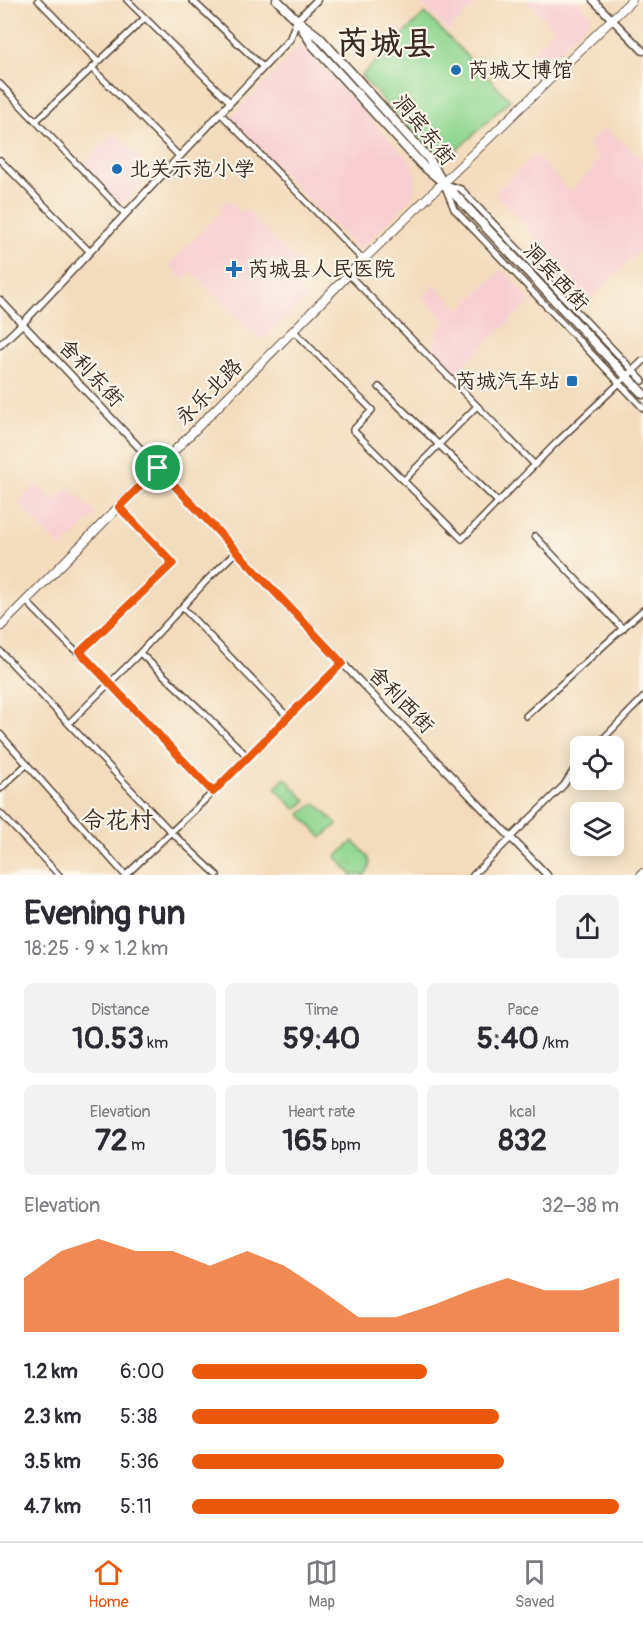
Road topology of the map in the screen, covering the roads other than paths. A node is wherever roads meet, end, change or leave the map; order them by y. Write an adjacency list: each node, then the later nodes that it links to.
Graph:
1 (38, 0): 12 (street)
2 (127, 0): 8 (street)
3 (192, 0): 13 (street)
4 (277, 0): 9 (main road, 洞宾东街)
5 (318, 0): 9 (street)
6 (593, 0): 10 (street)
7 (632, 0): 10 (main road, 永乐北路)
8 (145, 18): 12 (street); 16 (street)
9 (297, 20): 13 (street); 21 (main road, 洞宾东街)
10 (612, 20): 11 (street); 21 (main road, 永乐北路)
11 (643, 51)
12 (98, 62): 14 (street)
13 (263, 67): 16 (street)
14 (92, 68): 18 (street); 19 (street)
15 (0, 84): 18 (street)
16 (230, 102): 17 (street)
17 (220, 113): 19 (street); 24 (street)
18 (36, 121): 22 (street)
19 (179, 156): 22 (street)
20 (0, 160): 23 (street)
21 (444, 183): 24 (main road, 永乐北路); 31 (main road, 洞宾西街)
22 (125, 214): 23 (street)
23 (90, 252): 27 (street)
24 (363, 260): 25 (main road, 永乐北路)
25 (349, 275): 28 (main road, 永乐北路); 35 (street)
26 (0, 300): 27 (street, 舍利东街)
27 (22, 324): 29 (street); 39 (street, 舍利东街)
28 (294, 331): 39 (main road, 永乐北路); 40 (street)
29 (0, 345)
30 (643, 361): 31 (street)
31 (627, 377): 32 (street); 34 (main road, 洞宾西街); 36 (street); 38 (street)
32 (643, 381)
33 (380, 387): 37 (street)
34 (643, 394)
35 (477, 406): 37 (street); 38 (street)
36 (643, 408)
37 (439, 445): 40 (street); 41 (street)
38 (535, 465): 41 (street)
39 (158, 468): 42 (main road, 永乐北路); 44 (street, 舍利西街)
40 (404, 480): 41 (street)
41 (498, 501)
42 (119, 507): 45 (main road, 永乐北路); 51 (street)
43 (535, 536): 49 (street)
44 (237, 551): 46 (street); 53 (street, 舍利西街)
45 (26, 601): 48 (main road, 永乐北路); 51 (street)
46 (182, 607): 52 (street); 57 (street)
47 (643, 610): 49 (street)
48 (0, 627)
49 (622, 629): 56 (street)
50 (0, 651): 58 (street)
51 (80, 652): 54 (street)
52 (140, 653): 54 (street); 61 (street)
53 (342, 663): 57 (street); 68 (street, 舍利西街)
54 (110, 683): 58 (street); 65 (street)
55 (643, 698): 60 (street)
56 (526, 716)
57 (288, 717): 61 (street)
58 (69, 723): 67 (street)
59 (0, 734): 62 (street)
60 (606, 736)
61 (248, 757): 65 (street)
62 (27, 764): 64 (street); 71 (street)
63 (570, 776): 68 (street)
64 (0, 789)
65 (213, 792): 67 (street)
66 (0, 813): 70 (street)
67 (171, 832): 69 (street); 72 (street)
68 (511, 838): 73 (street); 74 (street, 舍利西街)
69 (133, 873): 71 (street)
70 (59, 875)
71 (125, 875)
72 (218, 875)
73 (473, 875)
74 (547, 875)

